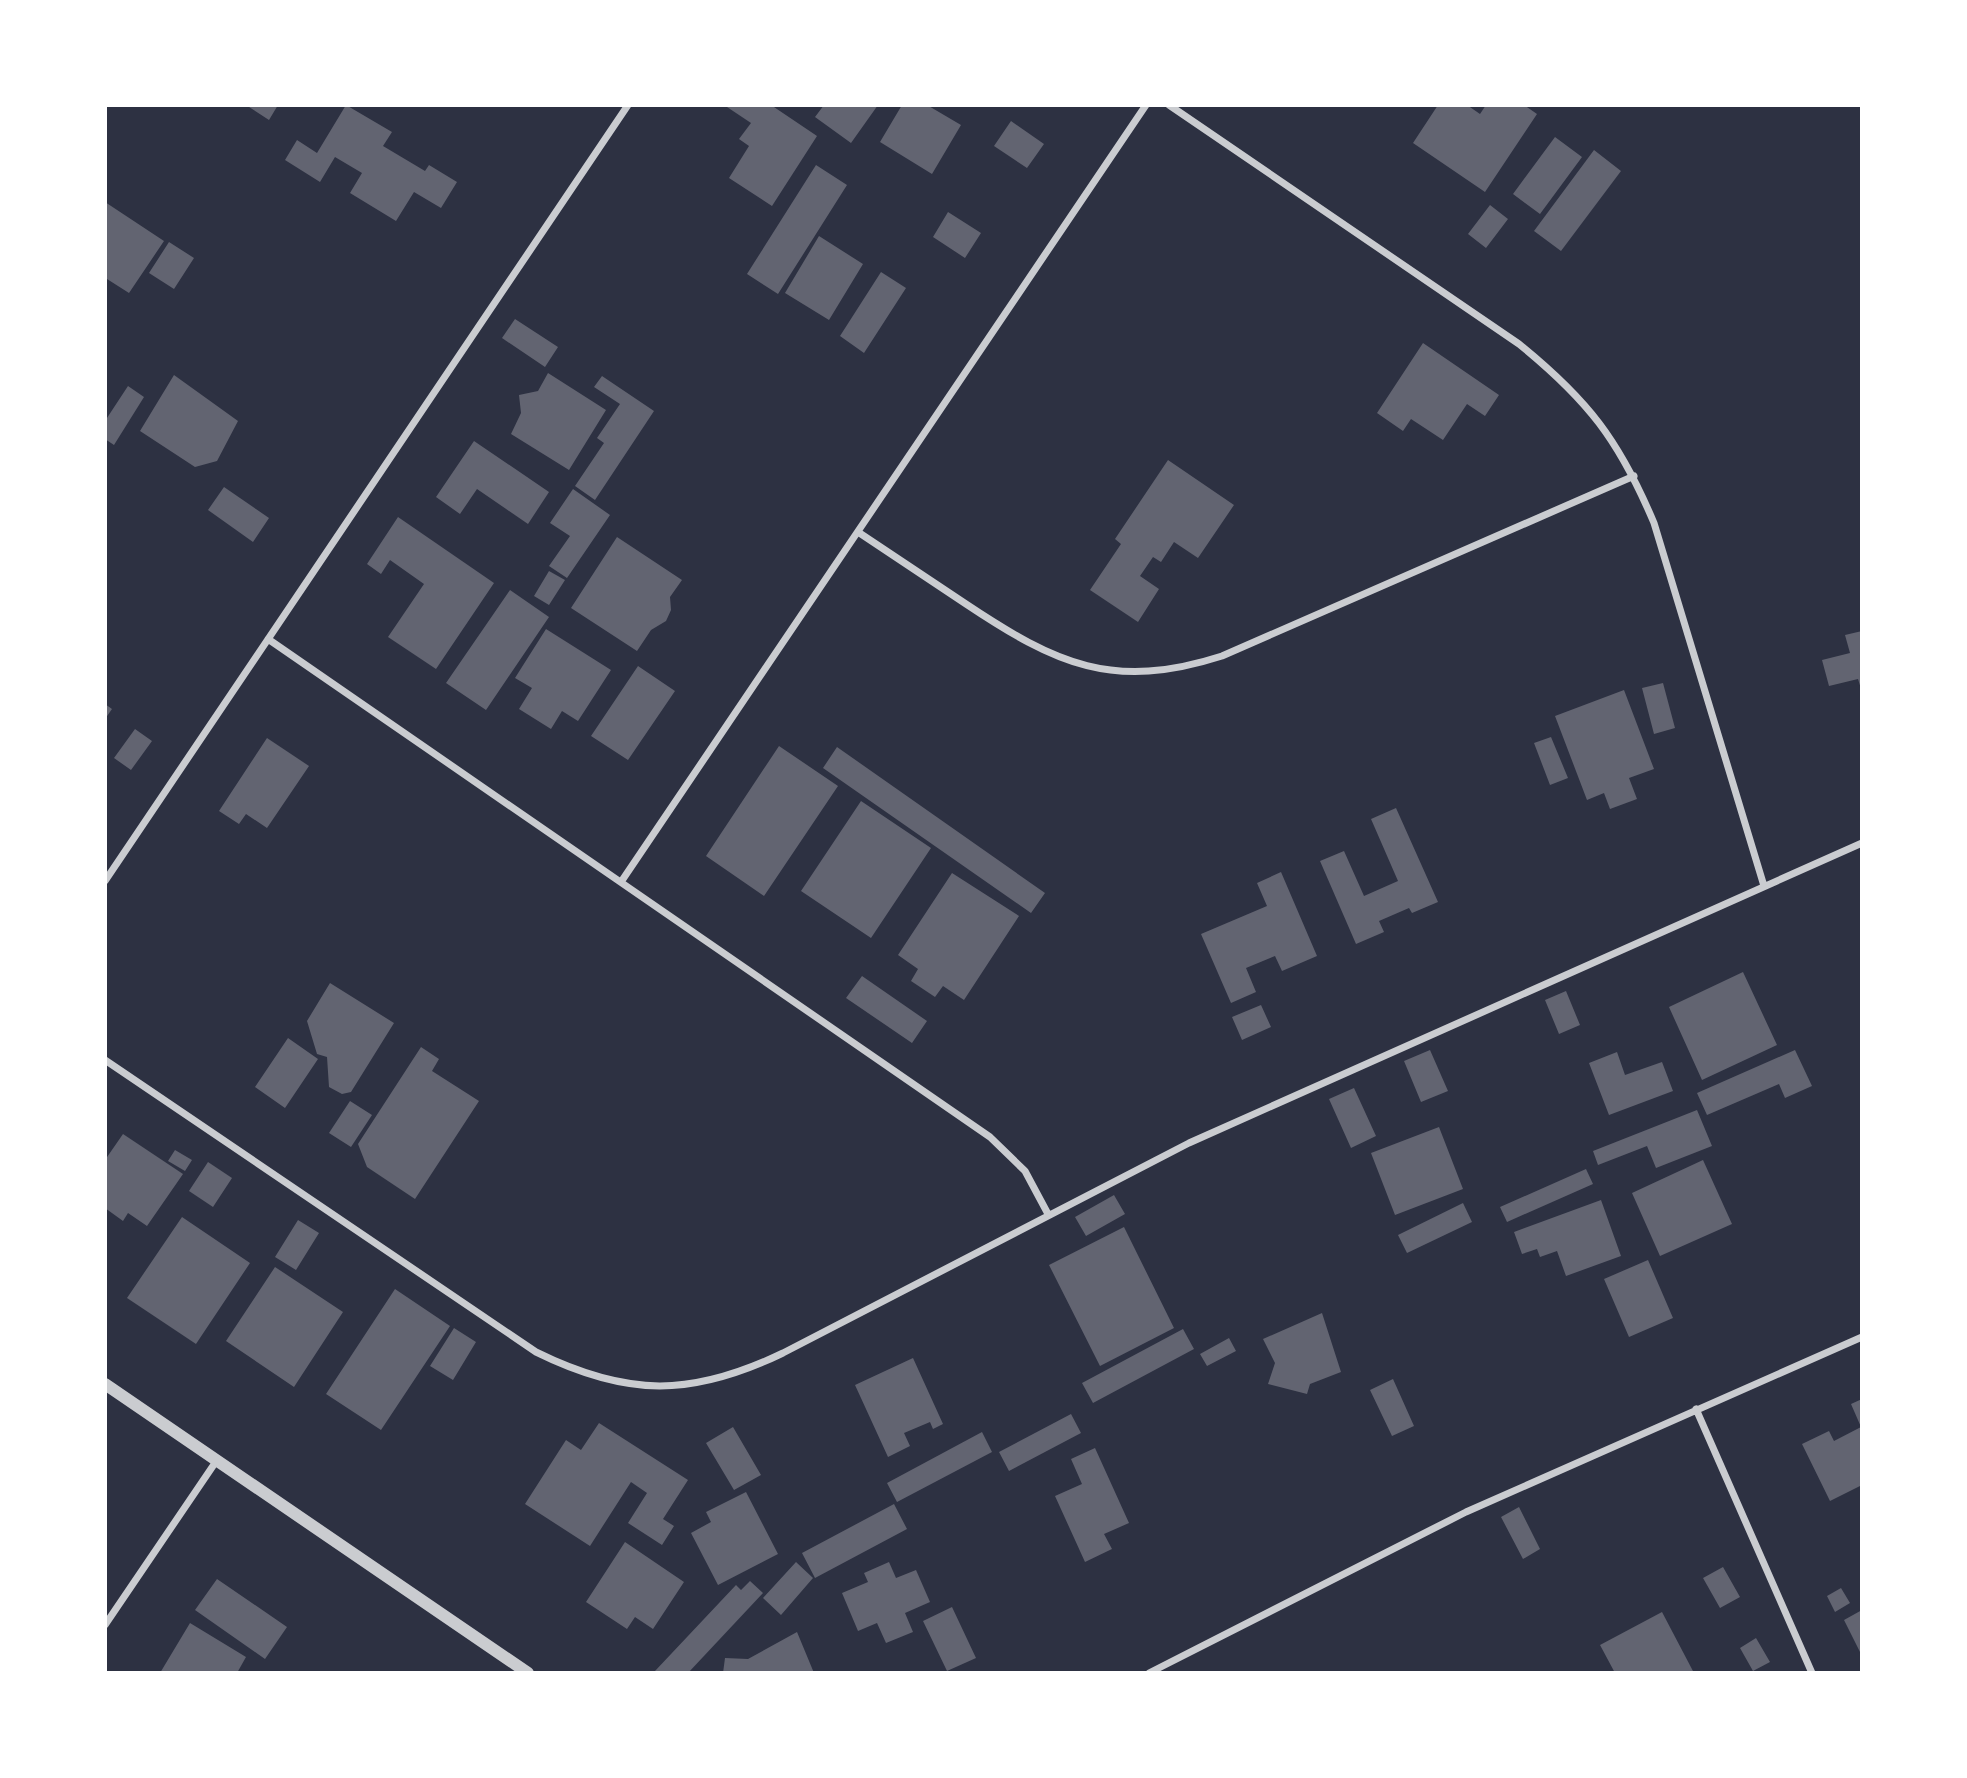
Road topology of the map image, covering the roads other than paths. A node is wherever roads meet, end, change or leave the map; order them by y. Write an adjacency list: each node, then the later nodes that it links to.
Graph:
1 (628, 105): 6 (street)
2 (1146, 105): 5 (street)
3 (1169, 105): 4 (street)
4 (1634, 476): 5 (street); 10 (street)
5 (858, 532): 9 (street)
6 (268, 639): 8 (street); 9 (street)
7 (1862, 843): 10 (street)
8 (105, 881)
9 (621, 882): 12 (street)
10 (1764, 886): 12 (street)
11 (105, 1060): 12 (street)
12 (1048, 1213)
13 (1862, 1337): 15 (street)
14 (105, 1384): 16 (street)
15 (1696, 1409): 19 (street); 20 (street)
16 (217, 1460): 17 (street); 18 (street)
17 (105, 1625)
18 (528, 1673)
19 (1149, 1673)
20 (1812, 1673)

